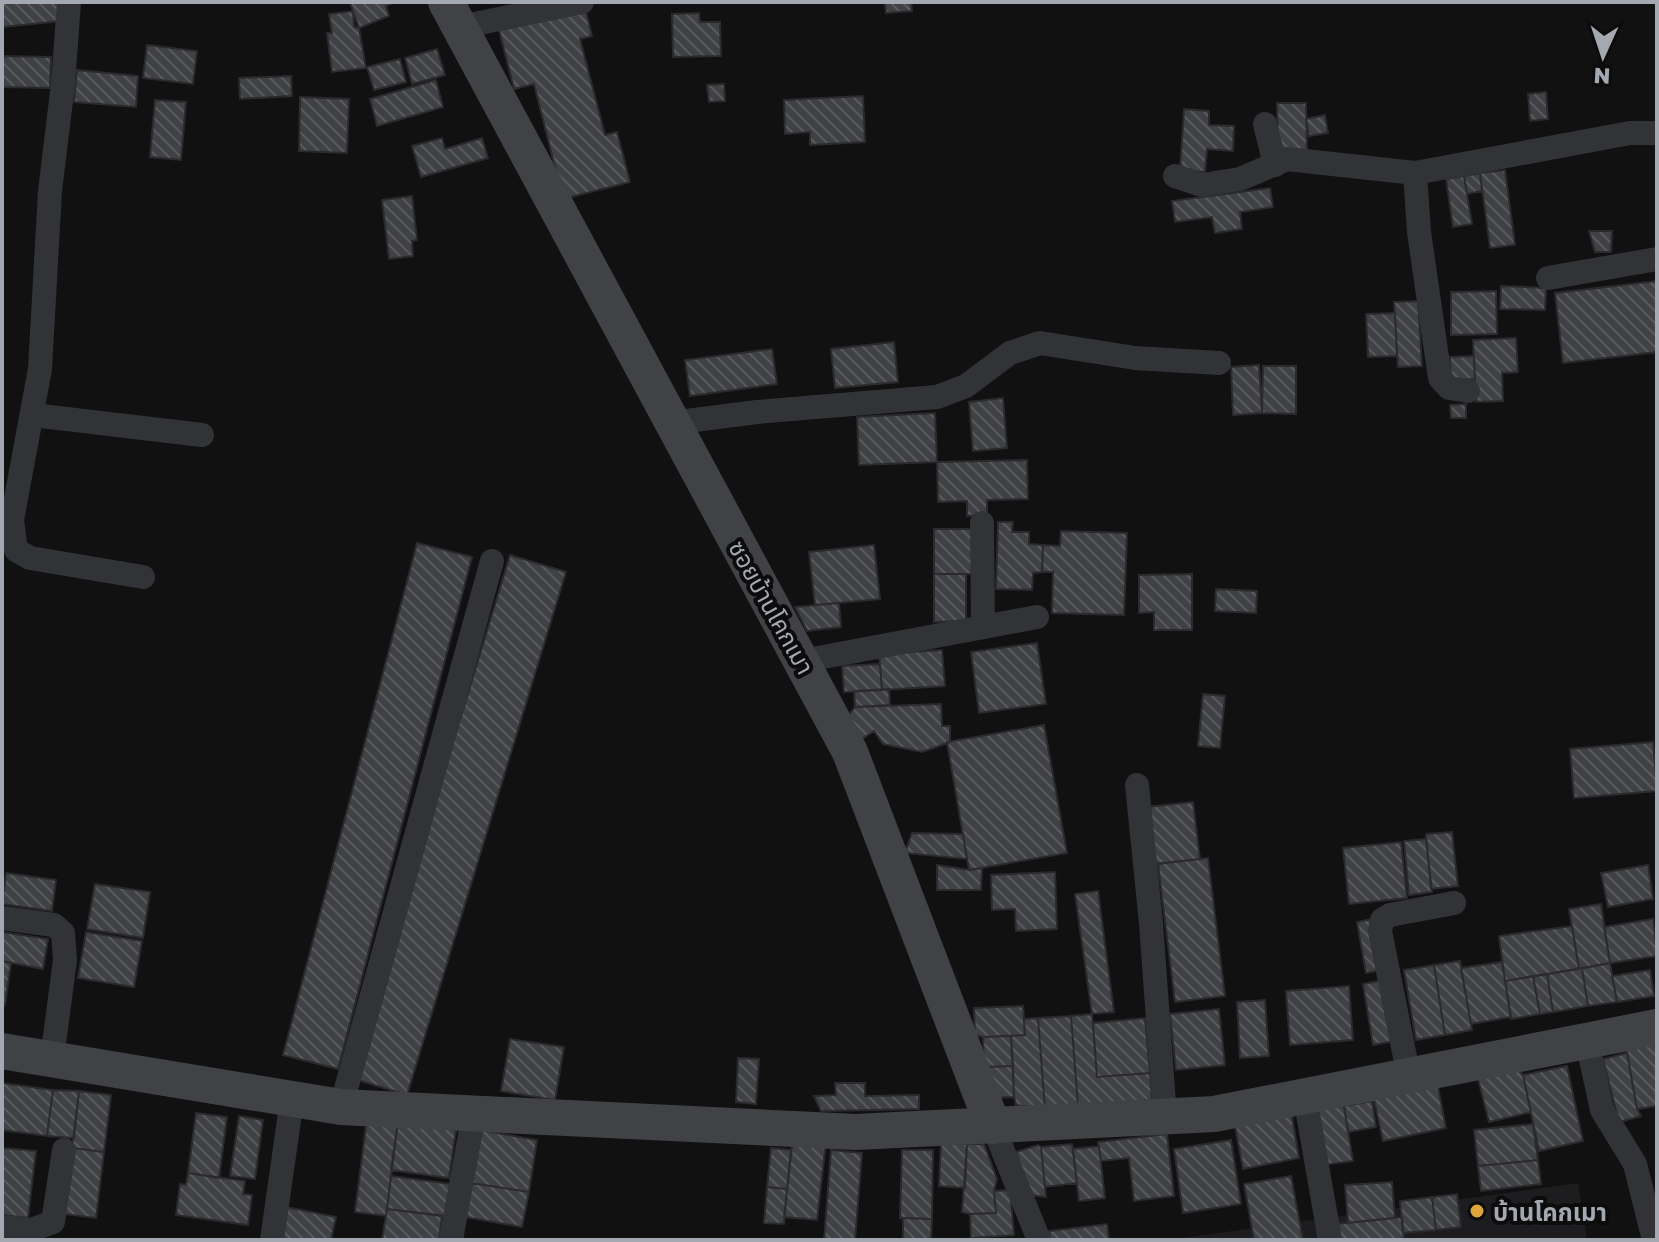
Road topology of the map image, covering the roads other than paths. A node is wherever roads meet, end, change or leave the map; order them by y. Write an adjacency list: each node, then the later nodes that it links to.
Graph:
1 (69, 2): 13 (street)
2 (582, 2): 3 (street)
3 (453, 14): 14 (street, ซอยบ้านโคกเมา)
4 (1265, 124): 6 (street)
5 (1657, 133): 7 (street)
6 (1275, 165): 7 (street); 8 (street)
7 (1415, 173): 12 (street)
8 (1175, 176)
9 (1657, 259): 10 (street)
10 (1548, 278)
11 (1219, 363): 14 (street)
12 (1468, 391)
13 (33, 415): 15 (street); 18 (street)
14 (671, 423): 21 (street, ซอยบ้านโคกเมา)
15 (202, 435)
16 (982, 523): 20 (street)
17 (492, 561): 32 (street)
18 (143, 577)
19 (1037, 617): 20 (street)
20 (983, 627): 21 (street)
21 (802, 661): 35 (street, ซอยบ้านโคกเมา)
22 (1137, 785): 34 (street)
23 (1454, 903): 29 (street)
24 (2, 918): 28 (street)
25 (1657, 1027): 26 (street)
26 (1587, 1041): 29 (street); 42 (street)
27 (2, 1051): 28 (street)
28 (52, 1059): 31 (street)
29 (1409, 1077): 30 (street)
30 (1305, 1097): 34 (street); 41 (street)
31 (292, 1099): 32 (street); 38 (street)
32 (341, 1107): 33 (street)
33 (474, 1113): 35 (street); 39 (street)
34 (1165, 1117): 35 (street)
35 (993, 1126): 40 (street, ซอยบ้านโคกเมา)
36 (64, 1150): 37 (street)
37 (2, 1227)
38 (272, 1240)
39 (451, 1240)
40 (1039, 1240)
41 (1330, 1240)
42 (1654, 1240)

